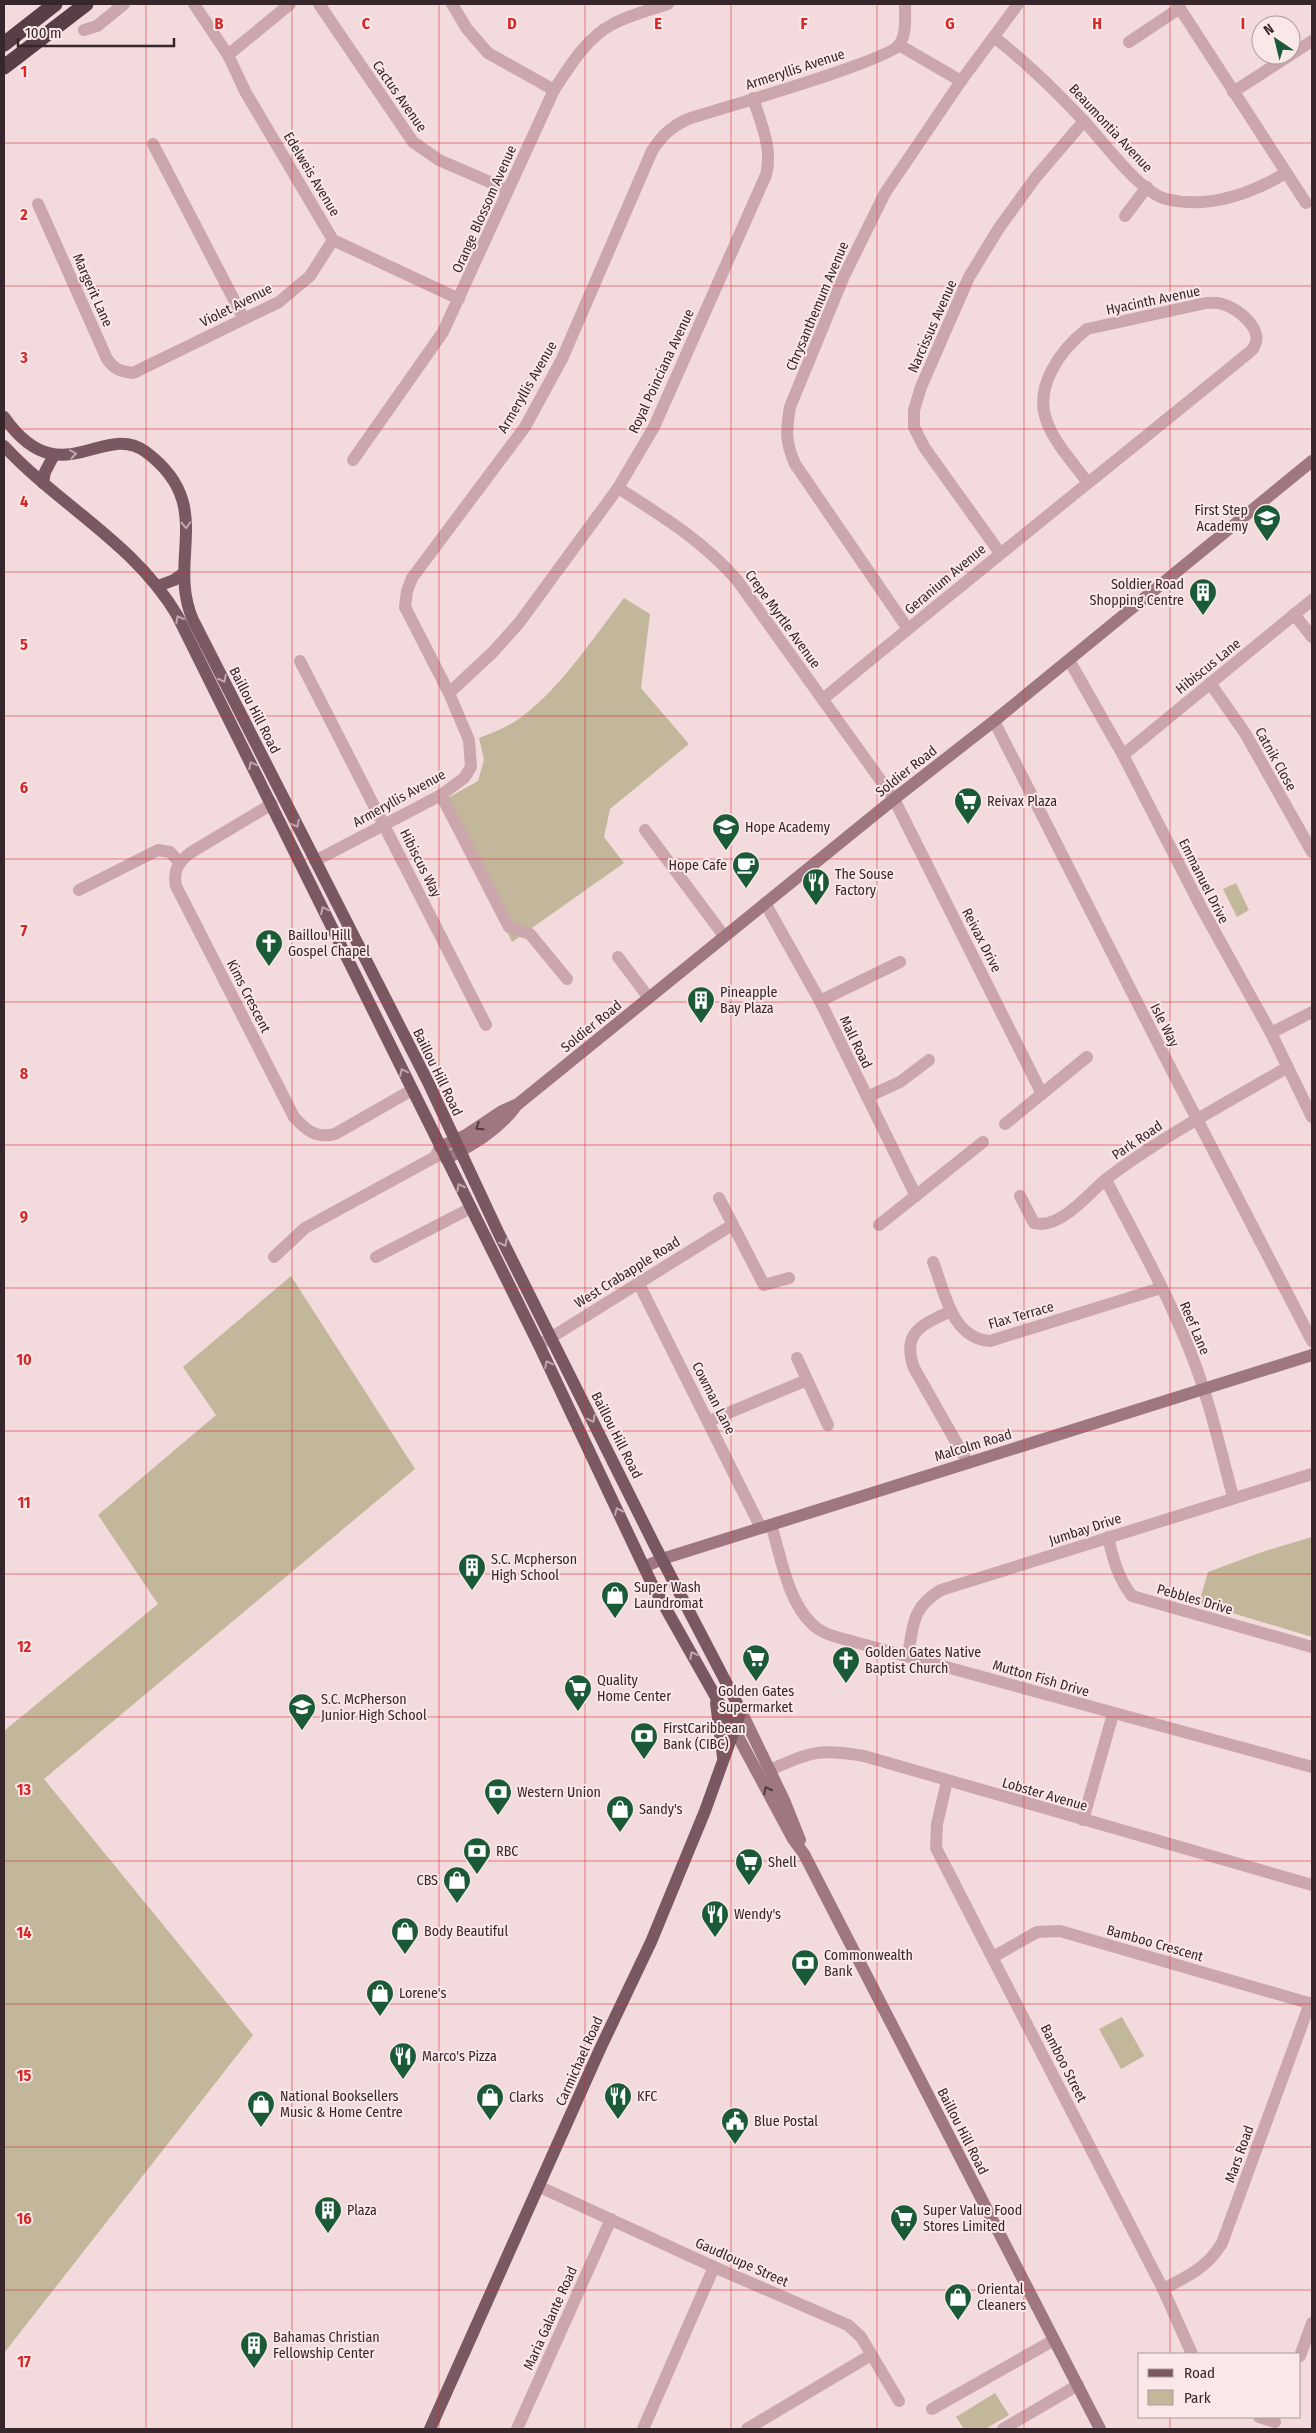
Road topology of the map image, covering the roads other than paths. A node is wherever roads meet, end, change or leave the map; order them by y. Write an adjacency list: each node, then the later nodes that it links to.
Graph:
1 (55, 4): 16 (highway)
2 (86, 4): 19 (highway)
3 (124, 4): 12 (street)
4 (194, 4): 18 (street, Edelweis Avenue)
5 (290, 4): 18 (street)
6 (319, 4): 28 (street, Cactus Avenue)
7 (452, 4): 21 (street)
8 (668, 4): 21 (street, Orange Blossom Avenue)
9 (906, 4): 17 (street)
10 (1018, 4): 13 (street, Chrysanthemum Avenue)
11 (1179, 6): 14 (street); 22 (street)
12 (84, 30)
13 (994, 37): 20 (street, Chrysanthemum Avenue); 24 (street, Beaumontia Avenue)
14 (1129, 42)
15 (1312, 42): 22 (street)
16 (4, 44)
17 (899, 44): 20 (street); 23 (street, Armeryllis Avenue)
18 (228, 55): 32 (street, Edelweis Avenue)
19 (4, 67)
20 (961, 81): 49 (street, Chrysanthemum Avenue)
21 (554, 90): 28 (street, Orange Blossom Avenue)
22 (1233, 92): 26 (street)
23 (753, 98): 43 (street, Royal Poinciana Avenue); 54 (street, Armeryllis Avenue)
24 (1084, 121): 27 (street, Beaumontia Avenue); 44 (street, Narcissus Avenue)
25 (153, 144): 34 (street)
26 (1286, 173): 27 (street, Beaumontia Avenue); 29 (street)
27 (1147, 187): 31 (street)
28 (508, 190): 33 (street, Orange Blossom Avenue)
29 (1306, 203)
30 (38, 204): 35 (street, Margerit Lane)
31 (1125, 216)
32 (333, 240): 33 (street); 34 (street, Violet Avenue)
33 (459, 299): 39 (street, Orange Blossom Avenue)
34 (244, 319): 35 (street, Violet Avenue)
35 (133, 372)
36 (4, 417): 38 (main road, Baillou Hill Road)
37 (4, 446): 41 (main road, Baillou Hill Road)
38 (54, 455): 41 (main road); 45 (main road, Baillou Hill Road, one-way to 45)
39 (353, 460)
40 (1312, 462): 51 (main road, Soldier Road)
41 (43, 483): 46 (main road, Baillou Hill Road)
42 (1088, 483): 42 (street, Hyacinth Avenue); 44 (street, Geranium Avenue)
43 (618, 488): 54 (street, Royal Poinciana Avenue); 55 (street, Crepe Myrtle Avenue)
44 (1000, 553): 49 (street, Geranium Avenue)
45 (184, 573): 46 (main road); 64 (main road, Baillou Hill Road, one-way to 64)
46 (158, 586): 60 (main road, Baillou Hill Road, one-way to 46)
47 (1312, 600): 48 (street, Hibiscus Lane)
48 (1294, 614): 50 (street); 53 (street, Hibiscus Lane)
49 (908, 629): 55 (street, Geranium Avenue)
50 (1312, 637)
51 (1069, 660): 56 (main road, Soldier Road); 57 (street, Emmanuel Drive)
52 (300, 661): 61 (street, Hibiscus Way)
53 (1210, 683): 57 (street, Hibiscus Lane); 63 (street, Catnik Close)
54 (448, 693): 58 (street, Armeryllis Avenue)
55 (823, 699): 59 (street, Crepe Myrtle Avenue)
56 (994, 721): 59 (main road, Soldier Road); 84 (street, Isle Way)
57 (1123, 755): 76 (street, Emmanuel Drive)
58 (441, 795): 61 (street, Armeryllis Avenue); 71 (street)
59 (894, 799): 67 (main road, Soldier Road); 81 (street, Reivax Drive)
60 (272, 804): 65 (street); 80 (main road, Baillou Hill Road, one-way to 60)
61 (384, 823): 64 (street, Armeryllis Avenue); 75 (street, Hibiscus Way)
62 (645, 830): 68 (street)
63 (1312, 852)
64 (315, 861): 87 (main road, Baillou Hill Road)
65 (179, 862): 66 (street); 80 (street, Kims Crescent)
66 (80, 890)
67 (765, 902): 68 (main road, Soldier Road); 73 (street, Mall Road)
68 (724, 936): 72 (main road, Soldier Road)
69 (618, 957): 72 (street)
70 (900, 962): 73 (street)
71 (567, 978)
72 (649, 998): 87 (main road, Soldier Road)
73 (820, 1001): 82 (street, Mall Road)
74 (1312, 1012): 76 (street)
75 (486, 1025)
76 (1271, 1033): 79 (street, Emmanuel Drive)
77 (1087, 1057): 81 (street)
78 (929, 1060): 82 (street)
79 (1288, 1067): 83 (street, Emmanuel Drive); 84 (street, Park Road)
80 (412, 1090): 88 (main road, Baillou Hill Road)
81 (1042, 1094): 85 (street)
82 (867, 1098): 90 (street, Mall Road)
83 (1312, 1117)
84 (1197, 1120): 89 (street, Park Road); 104 (street, Isle Way)
85 (1005, 1124)
86 (983, 1142): 90 (street)
87 (458, 1146): 88 (main road, Soldier Road); 103 (main road, Baillou Hill Road, one-way to 103)
88 (441, 1154): 93 (main road, Baillou Hill Road, one-way to 88); 96 (street)
89 (1106, 1180): 91 (street, Park Road); 101 (street, Reef Lane)
90 (916, 1196): 95 (street)
91 (1020, 1196)
92 (719, 1198): 94 (street)
93 (471, 1208): 97 (street); 105 (main road, Baillou Hill Road)
94 (732, 1225): 99 (street); 100 (street, West Crabapple Road)
95 (879, 1225)
96 (274, 1257)
97 (376, 1257)
98 (933, 1262): 102 (street, Flax Terrace)
99 (789, 1278)
100 (638, 1282): 103 (street, West Crabapple Road); 110 (street, Cowman Lane)
101 (1161, 1288): 102 (street, Flax Terrace); 109 (street, Reef Lane)
102 (951, 1311): 112 (street)
103 (551, 1338): 105 (street, West Crabapple Road); 117 (main road, Baillou Hill Road, one-way to 117)
104 (1312, 1341)
105 (539, 1345): 118 (main road, Baillou Hill Road, one-way to 105)
106 (1312, 1355): 109 (main road, Malcolm Road)
107 (797, 1358): 108 (street)
108 (807, 1380): 110 (street); 111 (street)
109 (1204, 1389): 112 (main road, Malcolm Road); 114 (street, Reef Lane)
110 (709, 1421): 115 (street, Cowman Lane)
111 (828, 1425)
112 (968, 1463): 115 (main road, Malcolm Road)
113 (1312, 1474): 114 (street, Jumbay Drive)
114 (1233, 1497): 116 (street, Jumbay Drive)
115 (766, 1526): 117 (main road, Malcolm Road); 120 (street, Mutton Fish Drive)
116 (1108, 1537): 119 (street, Pebbles Drive); 120 (street, Jumbay Drive)
117 (662, 1558): 118 (main road, Malcolm Road); 122 (main road, Baillou Hill Road)
118 (644, 1566): 121 (main road, Baillou Hill Road, one-way to 118)
119 (1312, 1648)
120 (908, 1656): 123 (street, Mutton Fish Drive)
121 (715, 1698): 124 (main road, Baillou Hill Road); 125 (main road, Carmichael Road)
122 (741, 1711): 124 (main road); 127 (main road, Baillou Hill Road)
123 (1113, 1714): 126 (street, Mutton Fish Drive); 129 (street)
124 (735, 1731): 125 (main road); 130 (main road, Baillou Hill Road, one-way to 124)
125 (723, 1760): 134 (main road, Carmichael Road)
126 (1312, 1767)
127 (770, 1770): 128 (street, Lobster Avenue); 130 (main road, Baillou Hill Road)
128 (947, 1781): 129 (street, Lobster Avenue); 132 (street, Bamboo Street)
129 (1083, 1820): 131 (street, Lobster Avenue)
130 (800, 1847): 139 (main road, Baillou Hill Road)
131 (1312, 1885)
132 (993, 1957): 133 (street, Bamboo Crescent); 137 (street, Bamboo Street)
133 (1311, 2003): 137 (street, Mars Road)
134 (540, 2187): 135 (street, Gaudloupe Street); 148 (main road, Carmichael Road)
135 (611, 2218): 136 (street, Gaudloupe Street); 149 (street, Maria Galante Road)
136 (714, 2267): 142 (street, Gaudloupe Street); 150 (street)
137 (1163, 2289): 140 (street, Bamboo Street)
138 (1312, 2324): 141 (street)
139 (1054, 2340): 143 (main road, Baillou Hill Road); 145 (street)
140 (1192, 2353)
141 (1301, 2353)
142 (871, 2355): 144 (street, Gaudloupe Street); 151 (street)
143 (1078, 2385): 152 (street); 153 (main road, Baillou Hill Road)
144 (899, 2401)
145 (932, 2409)
146 (1262, 2418): 147 (street)
147 (1274, 2423)
148 (430, 2429)
149 (517, 2429)
150 (643, 2429)
151 (747, 2429)
152 (1002, 2429)
153 (1100, 2429)

